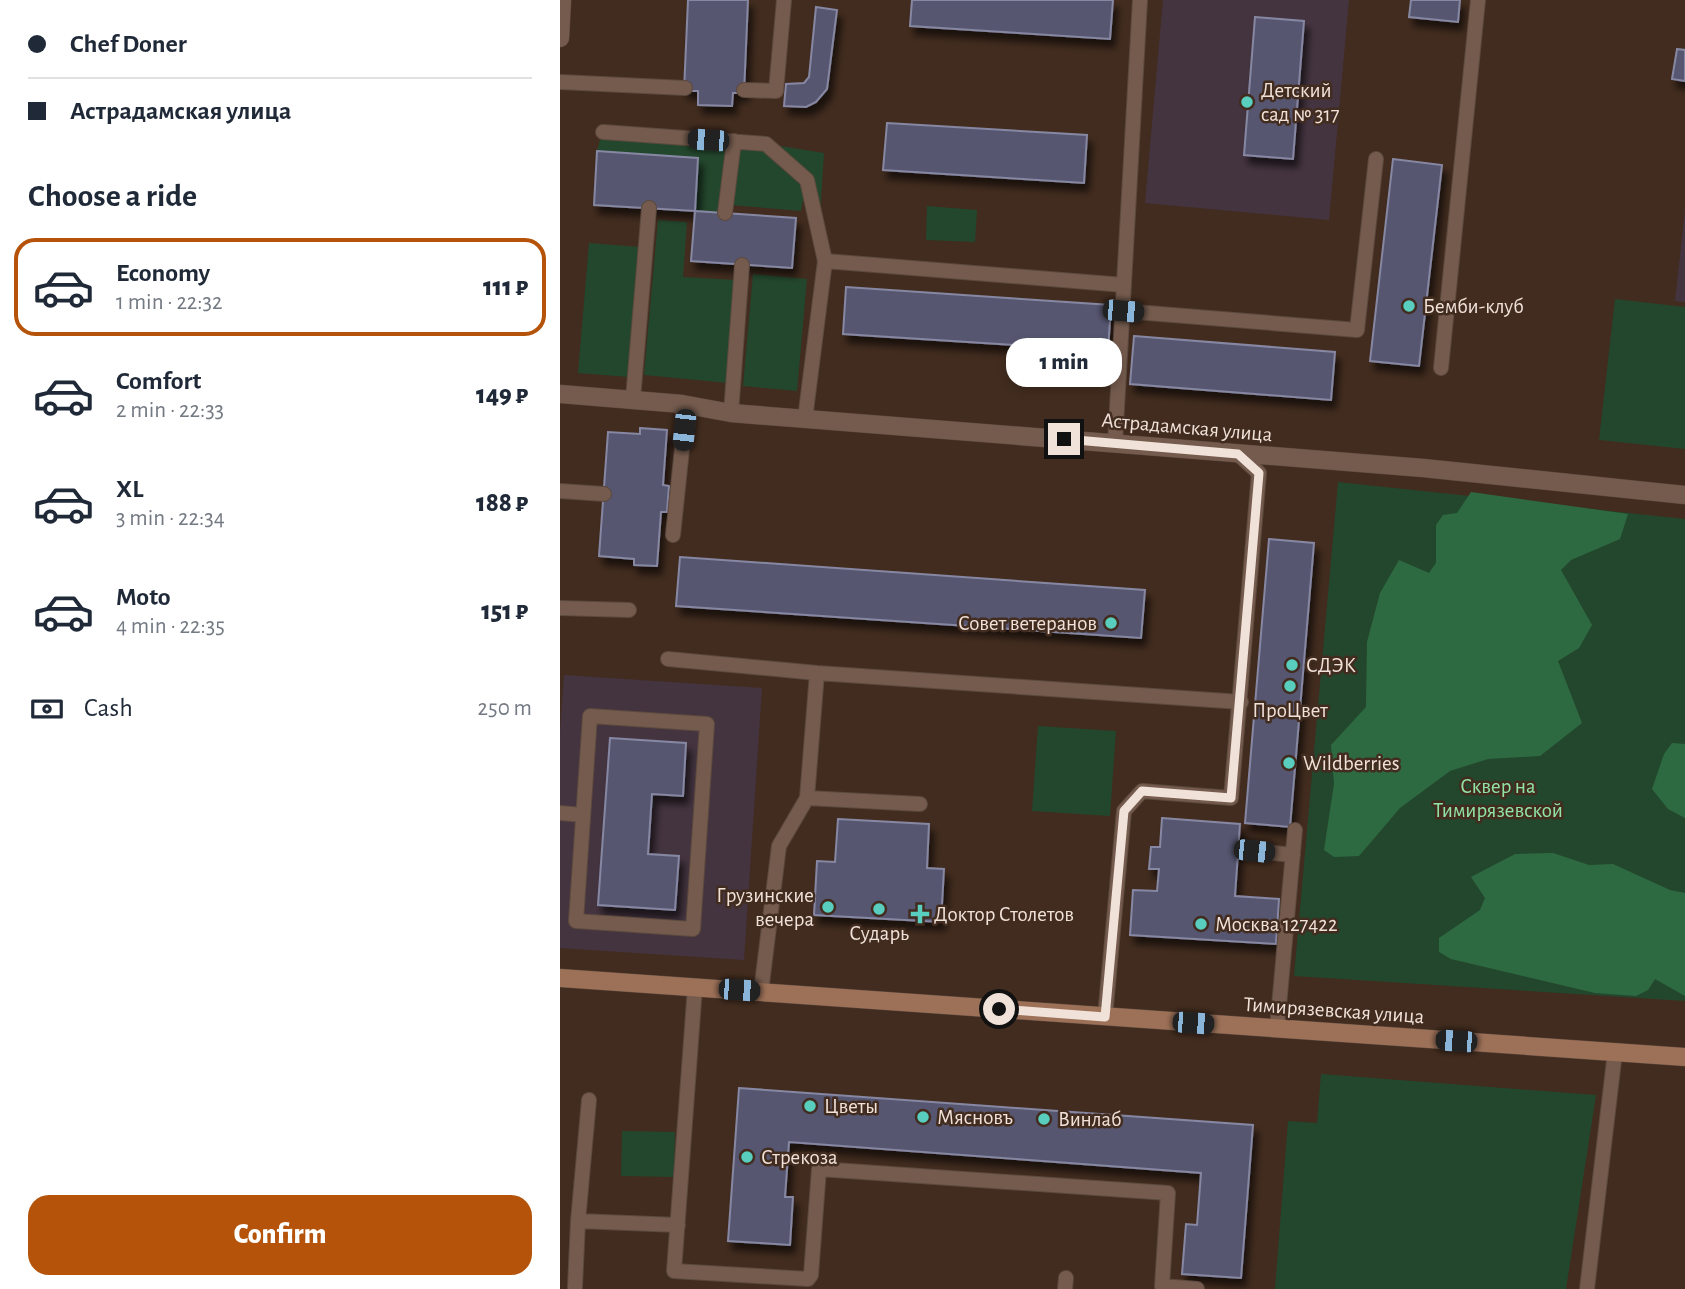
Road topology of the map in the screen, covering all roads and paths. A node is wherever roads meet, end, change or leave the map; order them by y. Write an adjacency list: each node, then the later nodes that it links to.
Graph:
1 (562, 0): 5 (street)
2 (784, 0): 8 (lane)
3 (1140, 0): 16 (lane)
4 (1478, 0): 18 (lane)
5 (560, 38)
6 (560, 82): 7 (lane)
7 (685, 88)
8 (744, 90)
9 (603, 132): 10 (lane)
10 (734, 141): 13 (lane); 14 (lane)
11 (1376, 159): 17 (lane)
12 (649, 208): 20 (lane)
13 (725, 213)
14 (825, 261): 16 (lane); 23 (lane)
15 (742, 265): 22 (lane)
16 (1124, 285): 17 (lane)
17 (1123, 311): 24 (lane)
18 (1441, 368)
19 (560, 394): 20 (street, Астрадамская улица)
20 (632, 399): 21 (street, Астрадамская улица)
21 (682, 404): 22 (street, Астрадамская улица); 29 (lane)
22 (731, 413): 23 (street, Астрадамская улица)
23 (805, 419): 24 (street, Астрадамская улица)
24 (1115, 443): 25 (street, Астрадамская улица)
25 (1238, 454): 28 (street, Астрадамская улица); 34 (lane)
26 (560, 491): 27 (lane)
27 (604, 494)
28 (1685, 495)
29 (673, 535)
30 (560, 608): 31 (lane)
31 (629, 610)
32 (668, 659): 33 (lane)
33 (817, 673): 34 (lane); 35 (lane)
34 (1241, 702): 45 (lane)
35 (807, 798): 36 (lane); 44 (lane)
36 (920, 804)
37 (560, 813): 38 (lane)
38 (583, 815): 38 (lane)
39 (1295, 831): 41 (lane)
40 (1254, 851): 41 (lane)
41 (1293, 855): 46 (lane)
42 (560, 978): 43 (main road, Тимирязевская улица)
43 (695, 987): 44 (main road, Тимирязевская улица); 51 (lane)
44 (761, 992): 45 (main road, Тимирязевская улица)
45 (1105, 1017): 46 (main road, Тимирязевская улица)
46 (1277, 1028): 47 (main road, Тимирязевская улица)
47 (1615, 1052): 48 (main road, Тимирязевская улица); 56 (lane)
48 (1685, 1057)
49 (589, 1100): 50 (lane)
50 (578, 1221): 51 (lane); 53 (lane)
51 (678, 1225): 52 (lane)
52 (733, 1282): 54 (lane)
53 (575, 1287)
54 (1162, 1288): 55 (lane)
55 (1197, 1289)
56 (1587, 1289)

